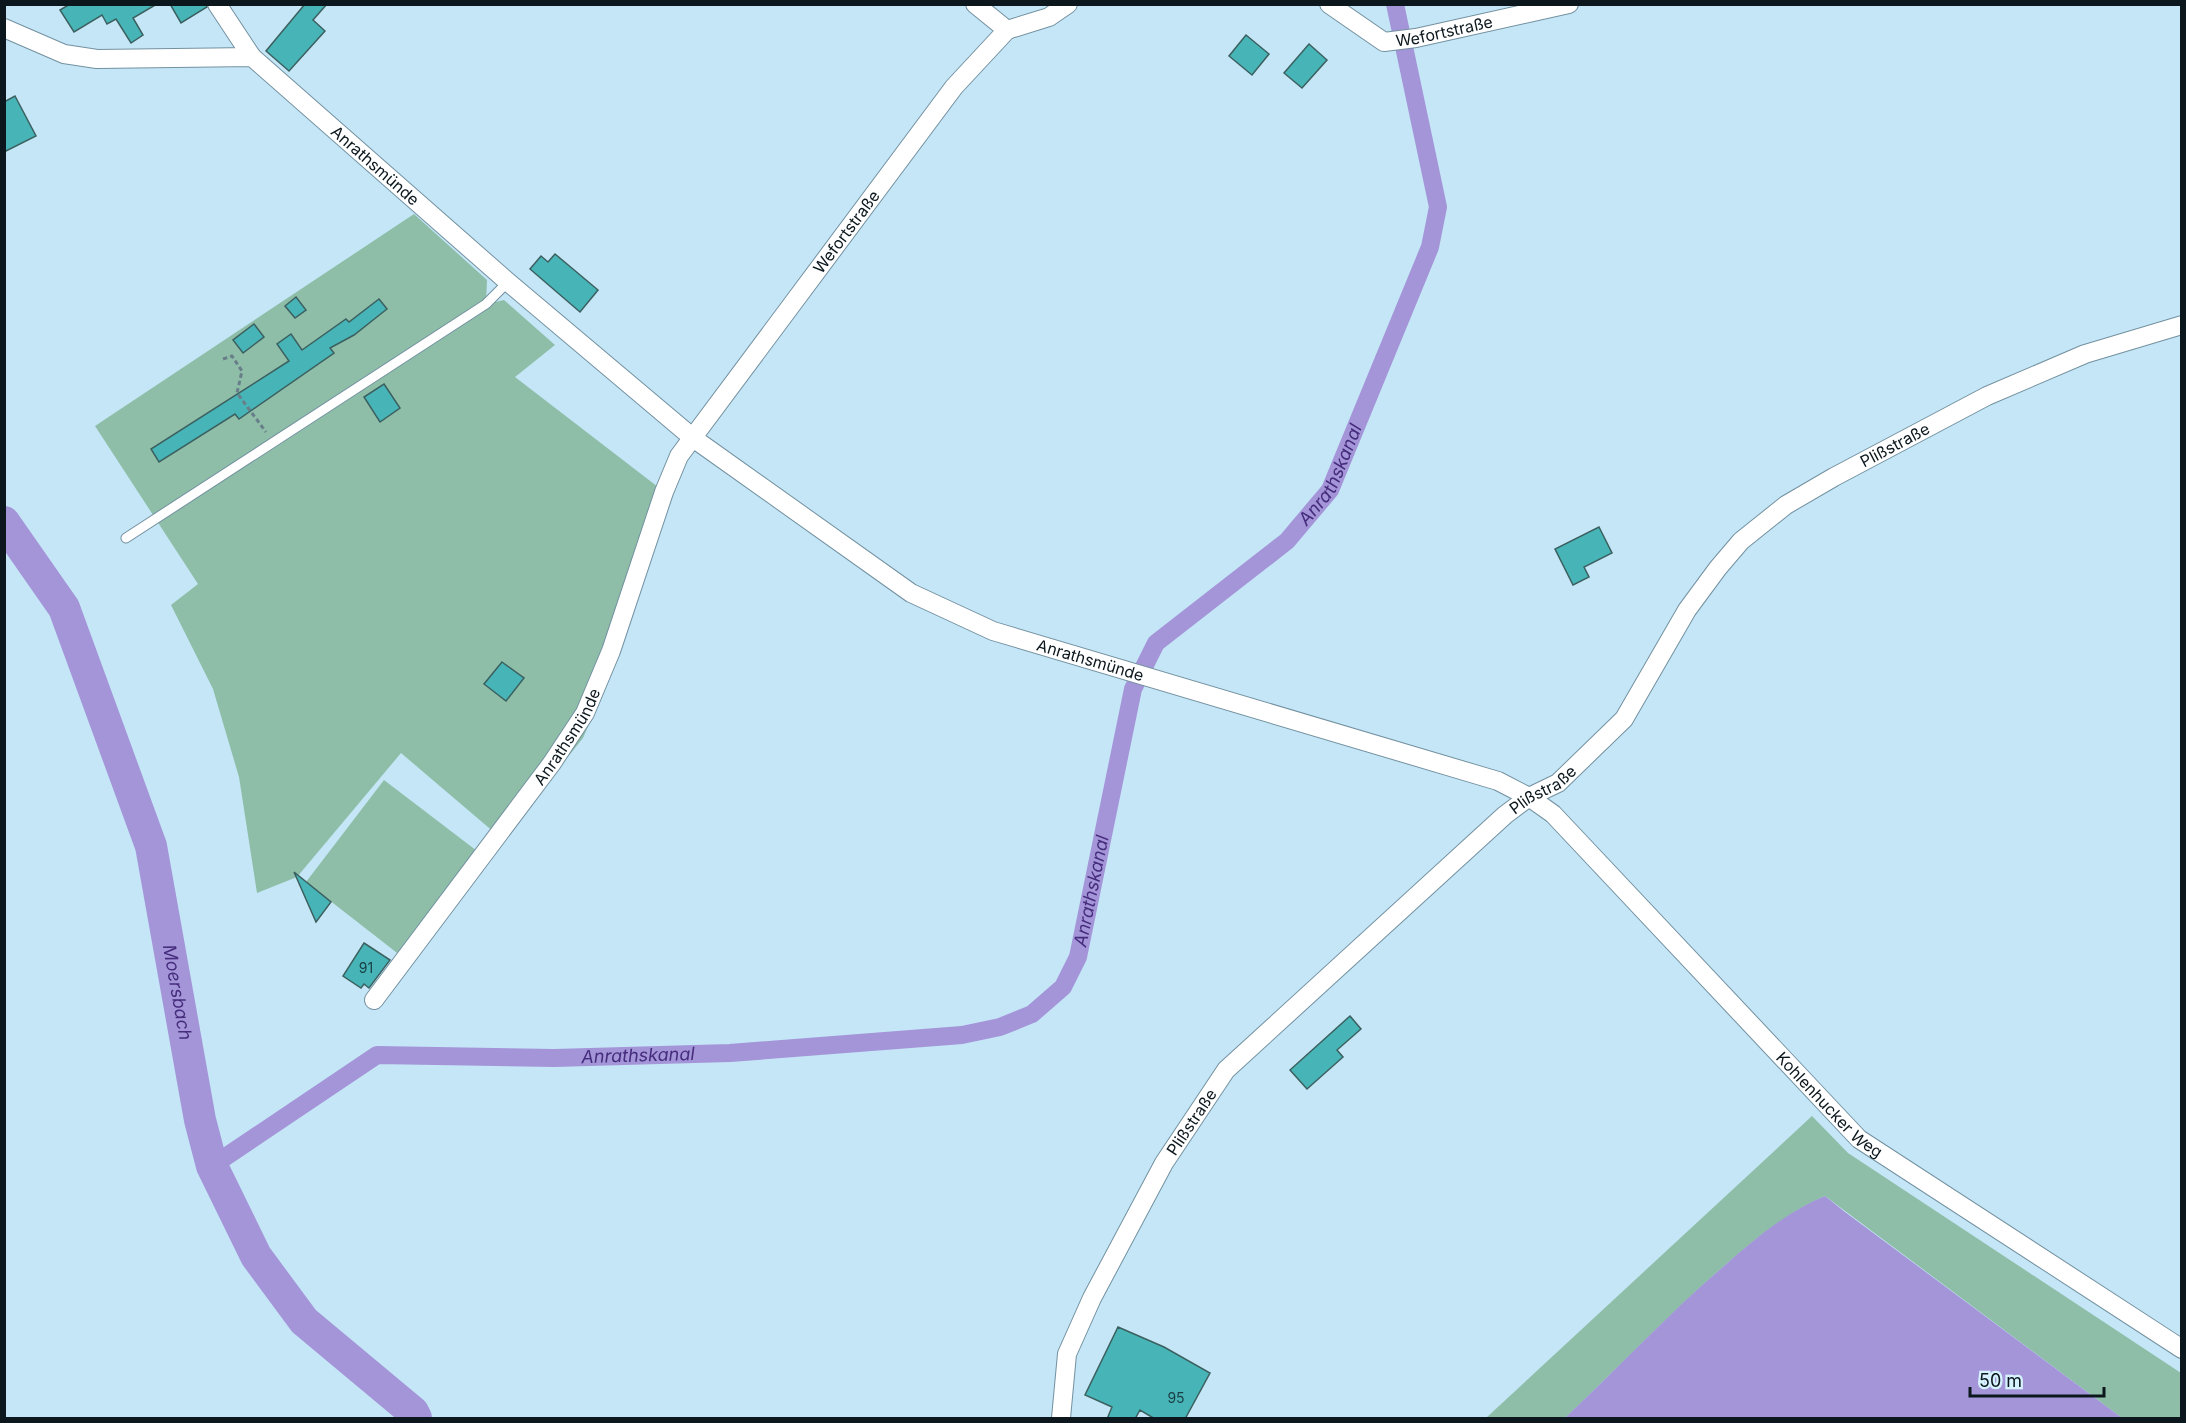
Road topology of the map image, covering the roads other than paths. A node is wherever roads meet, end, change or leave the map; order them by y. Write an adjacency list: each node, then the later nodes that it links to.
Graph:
1 (217, 4): 8 (street, Anrathsmünde)
2 (975, 4): 7 (street)
3 (1068, 4): 7 (street, Wefortstraße)
4 (1329, 4): 5 (street, Wefortstraße)
5 (1569, 4)
6 (4, 28): 8 (street)
7 (1007, 30): 11 (street, Wefortstraße)
8 (252, 57): 9 (street, Anrathsmünde)
9 (507, 282): 11 (street, Anrathsmünde); 12 (lane)
10 (2181, 325): 13 (street, Plißstraße)
11 (693, 438): 13 (street, Anrathsmünde); 14 (street, Anrathsmünde)
12 (126, 538)
13 (1529, 797): 15 (street, Kohlenhucker Weg); 16 (street, Plißstraße)
14 (374, 1000)
15 (2181, 1349)
16 (1060, 1419)

